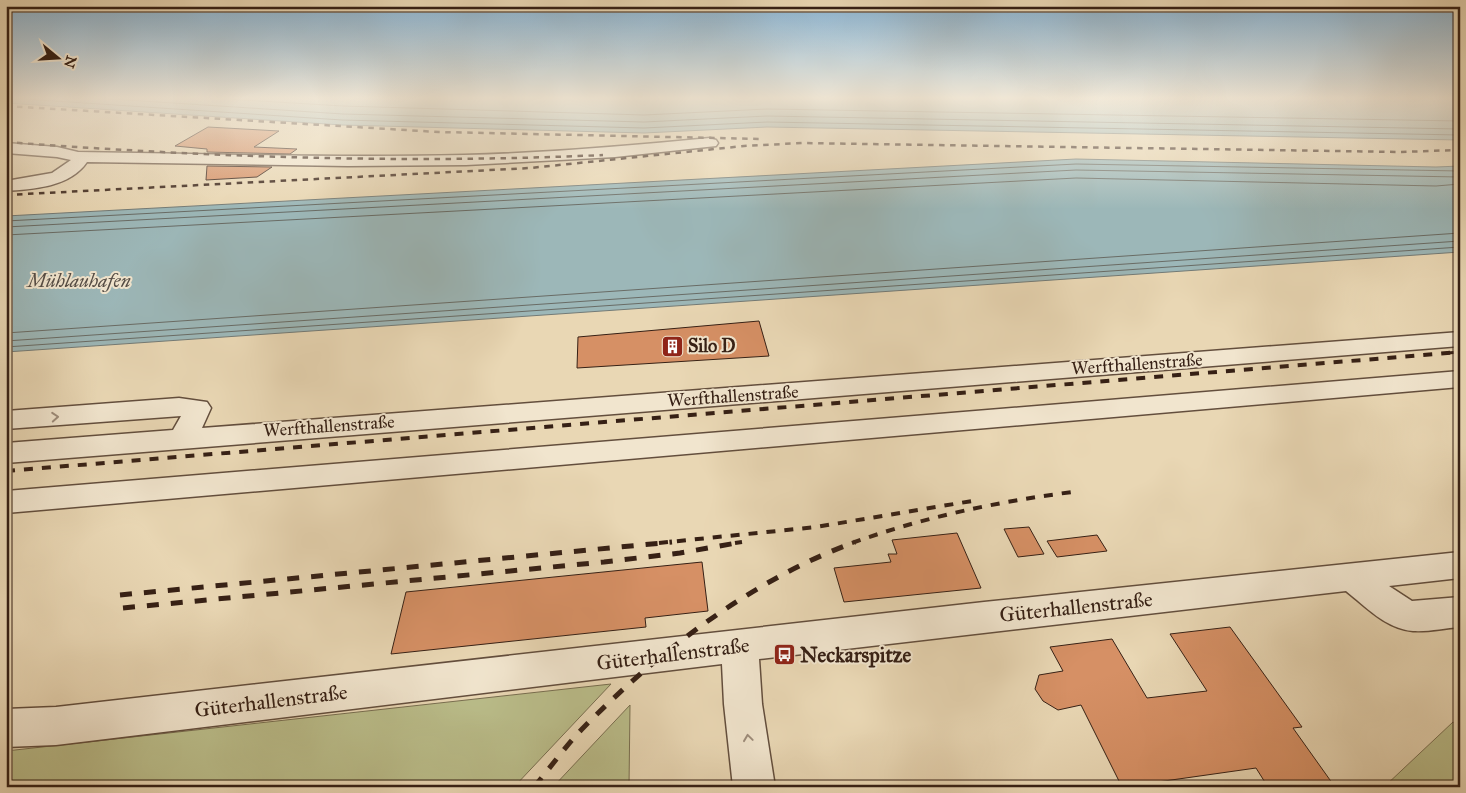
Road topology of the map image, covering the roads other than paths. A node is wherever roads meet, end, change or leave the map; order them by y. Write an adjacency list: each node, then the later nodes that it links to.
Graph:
1 (710, 143): 3 (street)
2 (6, 148): 3 (street)
3 (78, 157): 4 (street)
4 (6, 186)
5 (1460, 339): 8 (street, Werfthallenstraße)
6 (1460, 379): 10 (street)
7 (6, 420): 8 (street, one-way to 8)
8 (184, 437): 9 (street, Werfthallenstraße)
9 (6, 453)
10 (6, 502)
11 (1460, 565): 12 (street, Güterhallenstraße)
12 (1352, 577): 13 (street); 14 (street, Güterhallenstraße)
13 (1460, 612)
14 (740, 646): 15 (street, Güterhallenstraße); 16 (street, one-way to 14)
15 (6, 728)
16 (754, 787)

